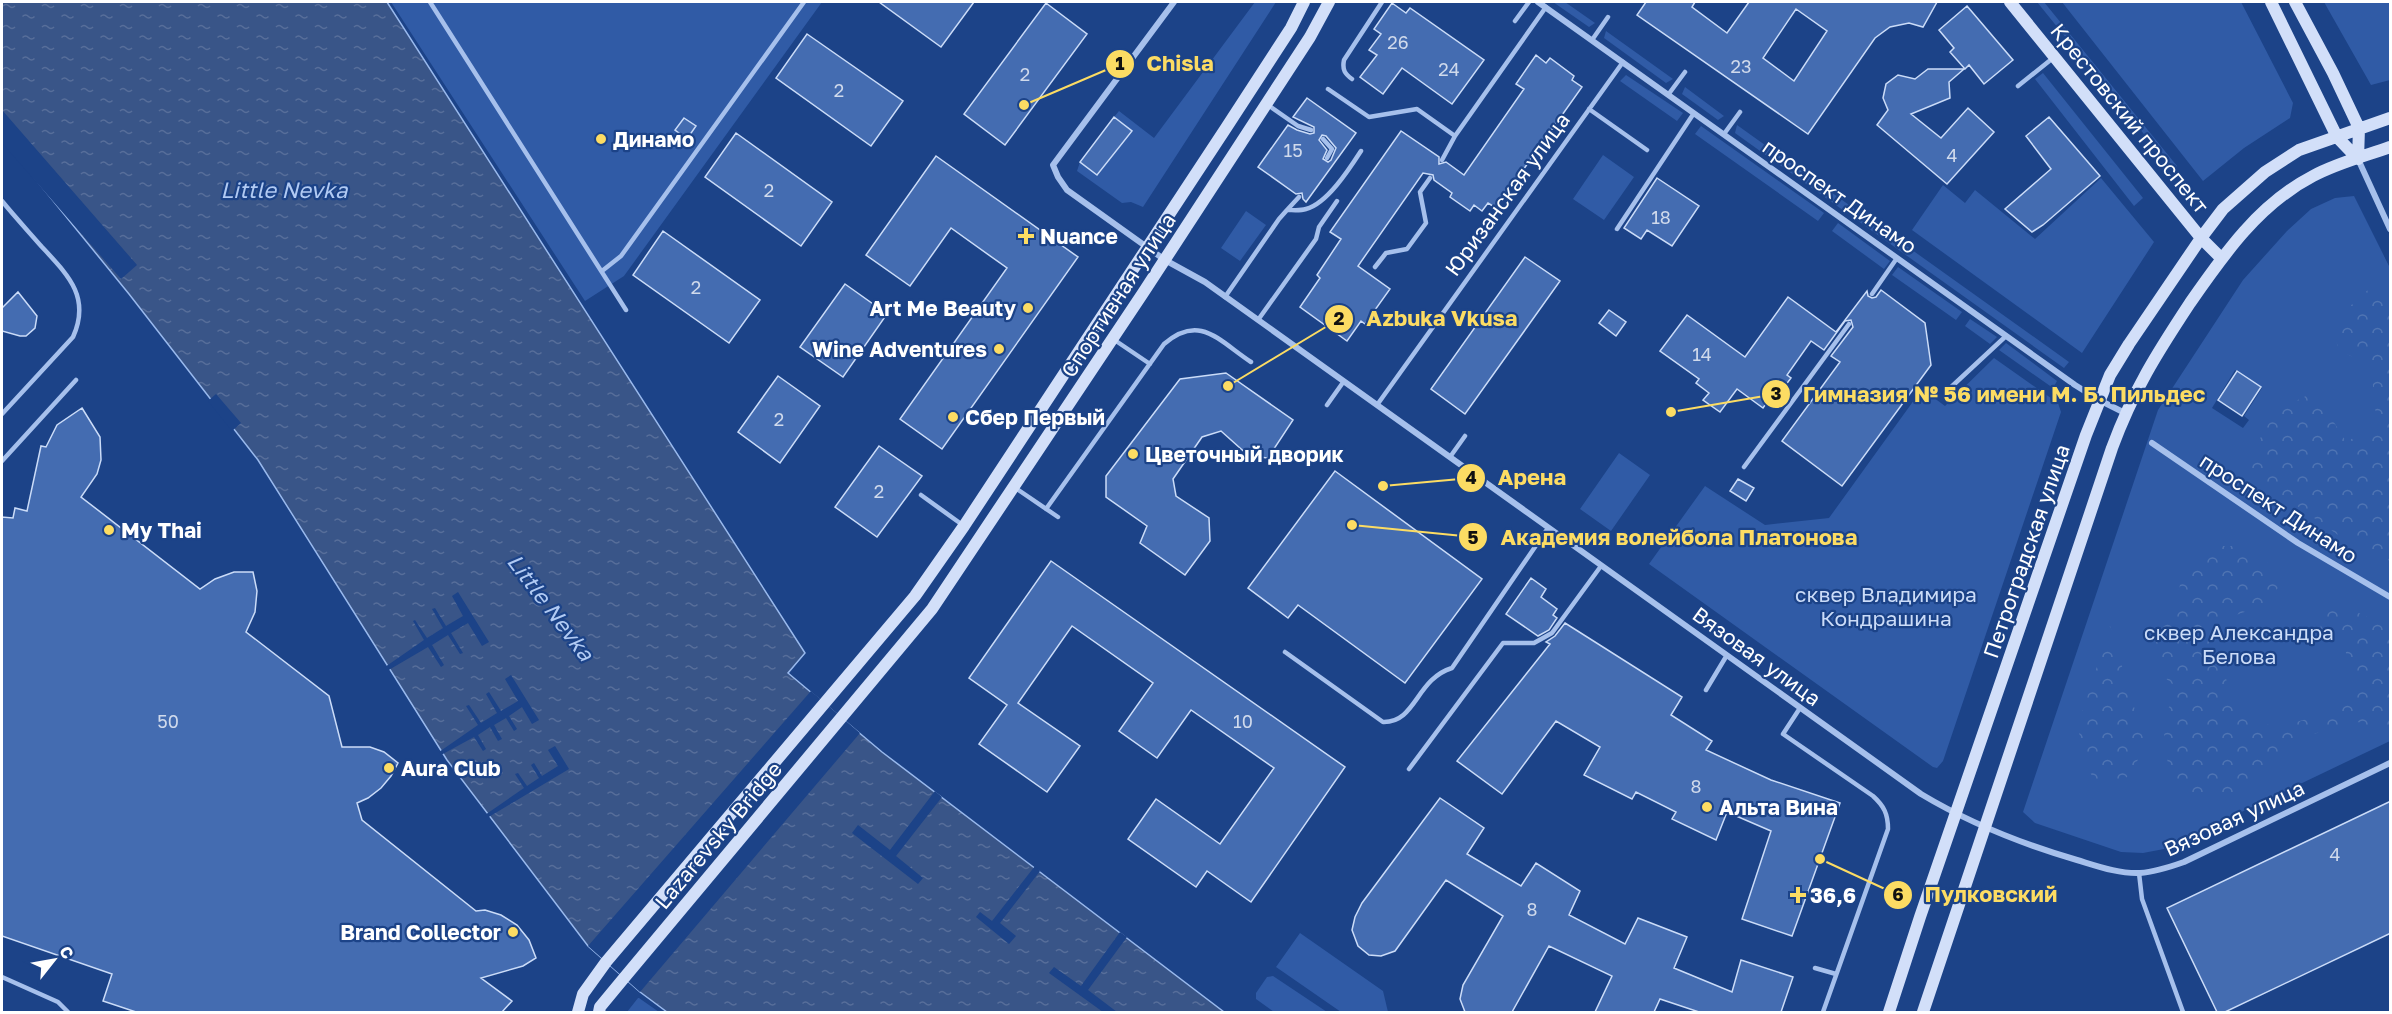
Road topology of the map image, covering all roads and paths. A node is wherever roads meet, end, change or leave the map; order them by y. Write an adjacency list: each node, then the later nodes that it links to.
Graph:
1 (430, 2): 52 (lane)
2 (804, 2): 52 (lane)
3 (1174, 2): 48 (street, Спортивная улица)
4 (1304, 2): 48 (street, Спортивная улица)
5 (1329, 2): 23 (street, Спортивная улица)
6 (1382, 2): 19 (lane)
7 (1529, 2): 14 (lane)
8 (1538, 2): 12 (street, проспект Динамо)
9 (2010, 2): 16 (street, Крестовский проспект)
10 (2271, 2): 32 (street)
11 (2295, 2): 28 (street)
12 (1546, 7): 15 (street, проспект Динамо); 31 (lane)
13 (1608, 17): 15 (lane)
14 (1515, 21)
15 (1592, 40): 17 (street, проспект Динамо)
16 (2055, 56): 20 (lane); 47 (street, Крестовский проспект)
17 (1623, 62): 22 (street, проспект Динамо); 24 (lane, Юризанская улица)
18 (1685, 72): 22 (lane)
19 (1353, 80)
20 (2018, 86)
21 (1328, 89): 31 (lane)
22 (1668, 95): 26 (street, проспект Динамо)
23 (1266, 104): 29 (lane); 48 (street, Спортивная улица)
24 (1589, 109): 35 (lane); 67 (lane, Юризанская улица)
25 (1740, 112): 30 (lane)
26 (1694, 113): 30 (street, проспект Динамо); 45 (lane)
27 (2391, 118): 28 (street, Петроградская улица)
28 (2359, 129): 32 (street, Петроградская улица); 38 (street)
29 (1311, 130)
30 (1724, 134): 49 (street, проспект Динамо)
31 (1455, 136): 39 (lane)
32 (2337, 137): 38 (street); 47 (street, Петроградская улица)
33 (1323, 139): 37 (lane)
34 (2391, 147): 38 (street)
35 (1647, 150)
36 (1361, 151): 44 (lane)
37 (1328, 158)
38 (2358, 159): 46 (street); 50 (street)
39 (1442, 160)
40 (1430, 178): 51 (lane)
41 (1299, 197): 44 (lane)
42 (2, 201): 69 (lane)
43 (1337, 201): 56 (lane)
44 (1287, 210): 54 (lane)
45 (1617, 229)
46 (2391, 230)
47 (2200, 238): 50 (street, Крестовский проспект); 65 (street, Петроградская улица)
48 (1156, 254): 54 (street, Вязовая улица); 59 (street, Спортивная улица); 79 (street, Спортивная улица)
49 (1897, 258): 53 (lane); 58 (street, проспект Динамо)
50 (2221, 258): 68 (street)
51 (1375, 267)
52 (602, 272): 55 (lane)
53 (1872, 294)
54 (1225, 297): 56 (street, Вязовая улица)
55 (626, 310)
56 (1258, 320): 63 (street, Вязовая улица)
57 (1849, 324): 74 (lane)
58 (2006, 336): 64 (lane); 65 (street, проспект Динамо)
59 (1113, 339): 61 (lane); 75 (street, Спортивная улица)
60 (1251, 362): 61 (lane)
61 (1150, 364): 77 (lane)
62 (76, 380): 73 (lane)
63 (1344, 381): 66 (lane); 67 (street, Вязовая улица)
64 (1949, 389)
65 (2099, 400): 68 (street, проспект Динамо); 91 (street, Петроградская улица)
66 (1327, 405)
67 (1377, 405): 72 (street, Вязовая улица)
68 (2125, 413): 92 (street)
69 (2, 414)
70 (1465, 435): 72 (lane)
71 (2152, 443): 82 (street, проспект Динамо)
72 (1450, 457): 80 (street, Вязовая улица)
73 (2, 461)
74 (1744, 467)
75 (1014, 487): 77 (lane); 88 (street, Спортивная улица)
76 (921, 495): 79 (lane)
77 (1046, 509): 78 (lane)
78 (1058, 517)
79 (964, 526): 86 (street, Спортивная улица)
80 (1548, 528): 81 (street, Вязовая улица); 83 (lane)
81 (1602, 566): 84 (street, Вязовая улица); 90 (lane)
82 (2391, 597)
83 (1285, 652)
84 (1727, 656): 85 (lane); 87 (street, Вязовая улица)
85 (1706, 690)
86 (825, 703): 98 (street, Lazarevsky Bridge)
87 (1800, 708): 91 (street, Вязовая улица); 95 (lane)
88 (843, 718): 99 (street, Lazarevsky Bridge)
89 (2391, 763): 93 (street, Вязовая улица)
90 (1409, 769)
91 (1955, 814): 92 (street, Вязовая улица); 101 (street, Петроградская улица)
92 (1985, 828): 93 (street, Вязовая улица); 102 (street)
93 (2139, 873): 103 (lane)
94 (1815, 968): 95 (lane)
95 (1836, 974): 100 (lane)
96 (2, 977): 97 (lane)
97 (68, 1012)
98 (578, 1012)
99 (599, 1012)
100 (1823, 1012)
101 (1890, 1012)
102 (1923, 1012)
103 (2183, 1012)

